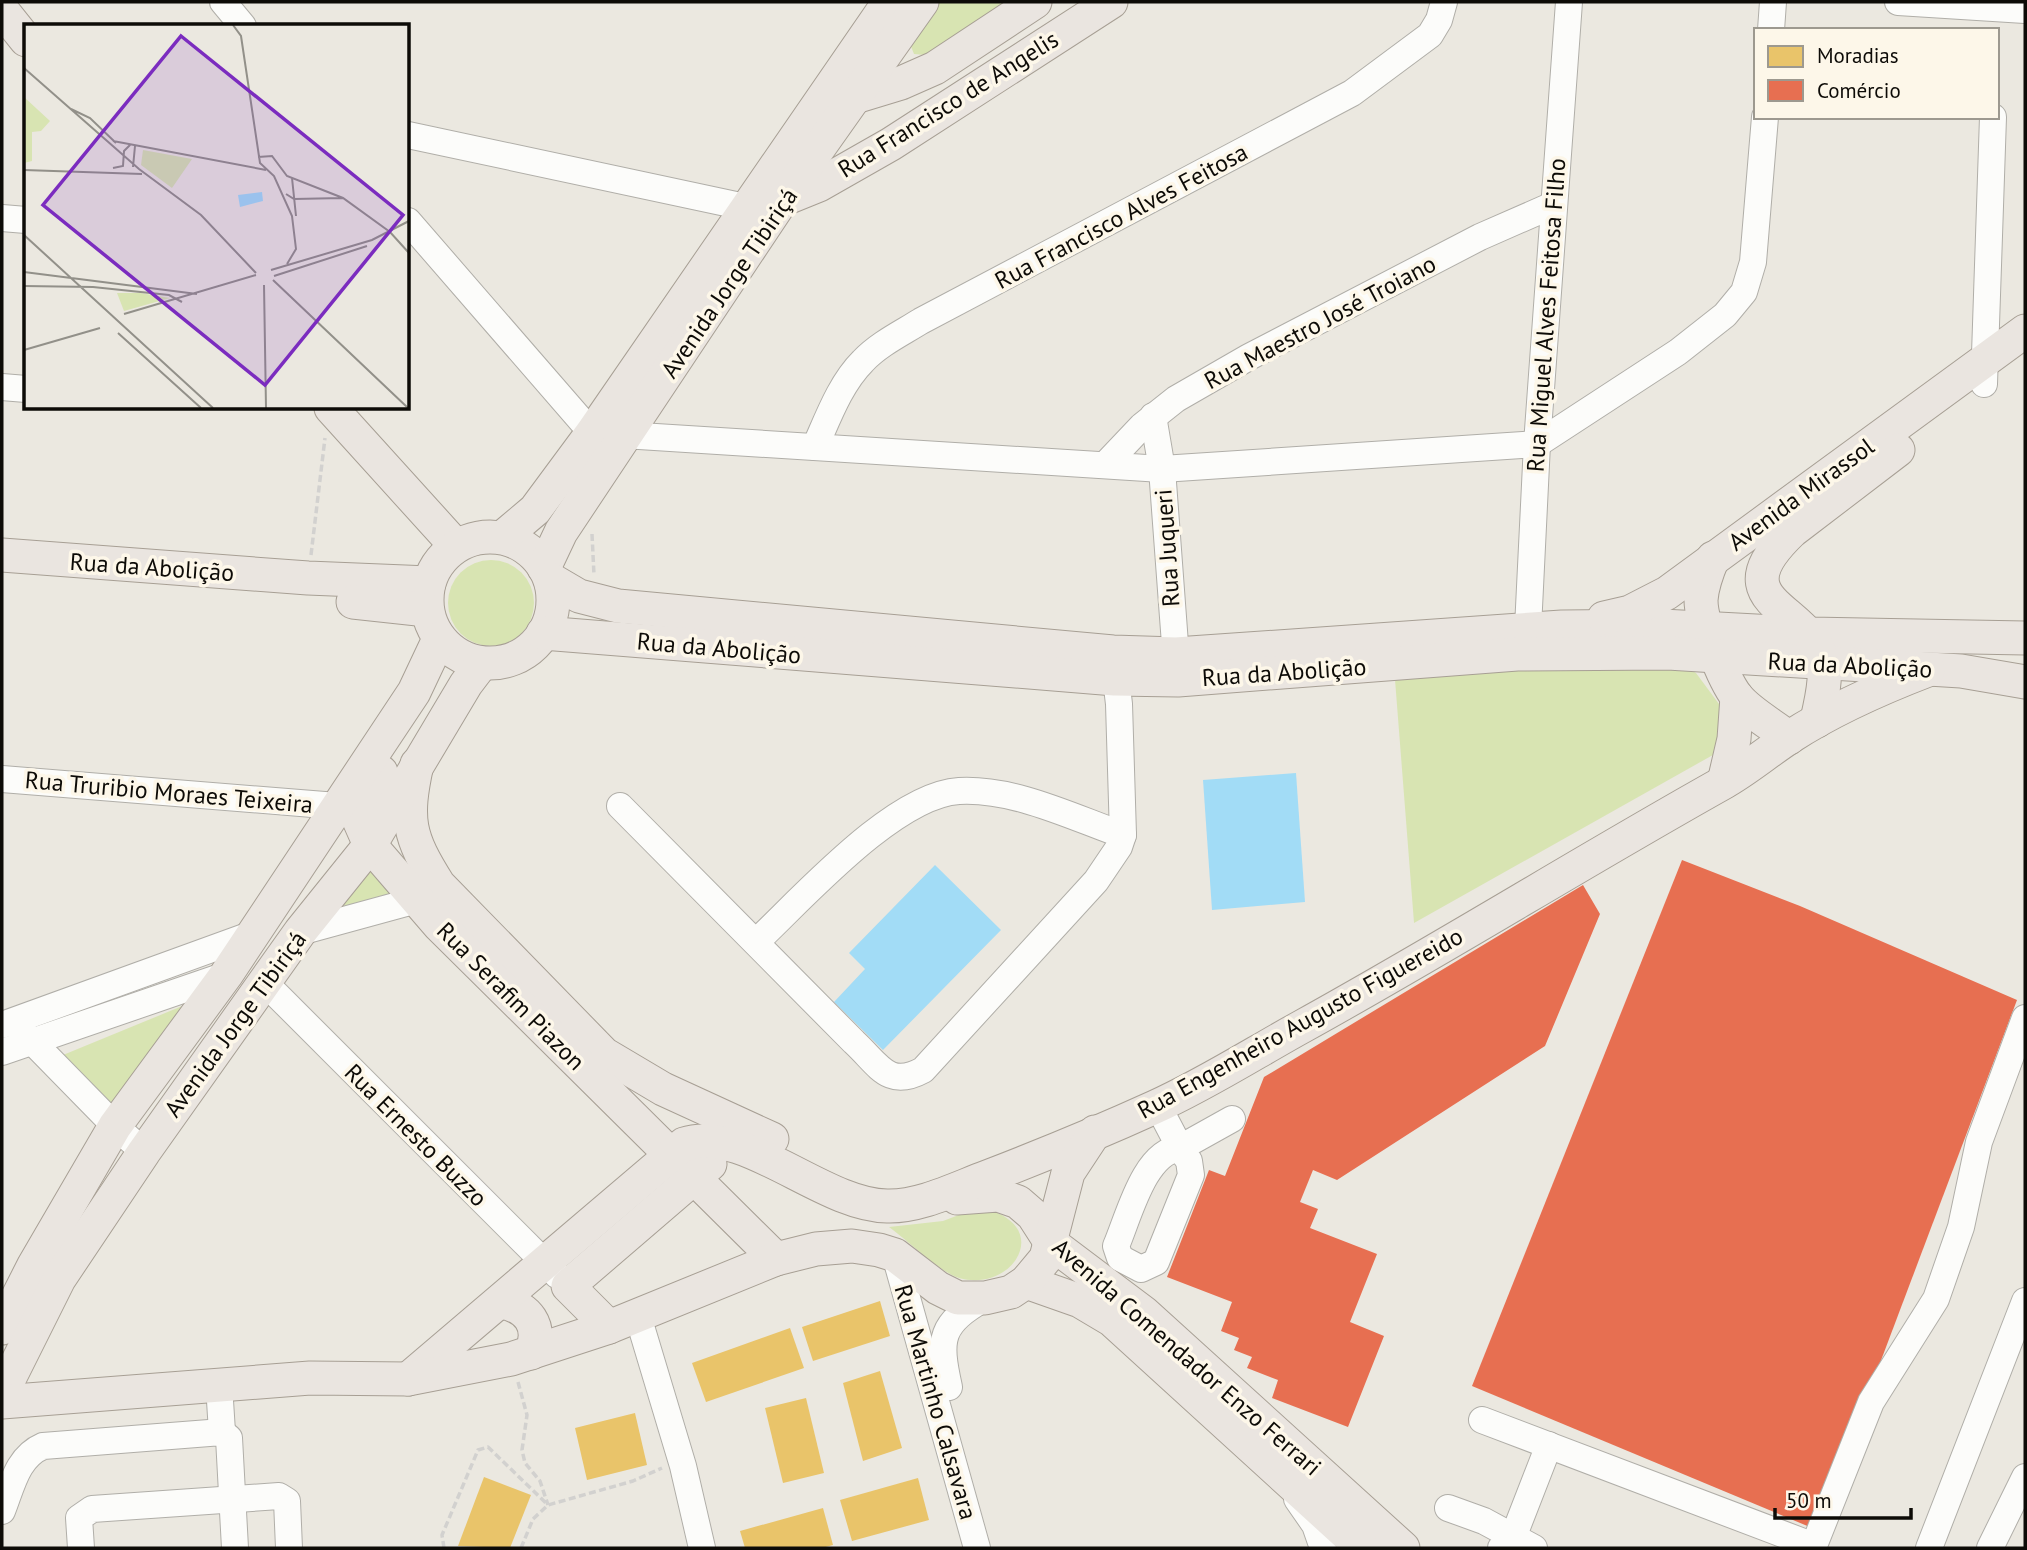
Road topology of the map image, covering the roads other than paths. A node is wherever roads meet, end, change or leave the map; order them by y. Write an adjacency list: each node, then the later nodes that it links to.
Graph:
1 (223, 2): 13 (street)
2 (890, 2): 18 (main road, Avenida Jorge Tibiriçá)
3 (922, 2): 16 (main road, Avenida Jorge Tibiriçá)
4 (1035, 2): 17 (main road, Rua Francisco de Angelis)
5 (1111, 2): 22 (main road, Rua Francisco de Angelis)
6 (1444, 2): 38 (street, Rua Francisco Alves Feitosa)
7 (1569, 2): 23 (street, Rua Miguel Alves Feitosa Filho)
8 (1773, 2): 14 (street)
9 (1898, 2): 12 (street)
10 (2, 10): 15 (main road)
11 (2025, 10): 12 (street)
12 (1996, 13)
13 (241, 24)
14 (1771, 28)
15 (24, 38)
16 (891, 45): 17 (main road); 18 (main road, Avenida Jorge Tibiriçá)
17 (935, 68): 18 (main road, Rua Francisco de Angelis)
18 (843, 92): 22 (main road, Avenida Jorge Tibiriçá); 24 (main road, Avenida Jorge Tibiriçá)
19 (1765, 119): 37 (street)
20 (1993, 119): 30 (street)
21 (410, 135): 24 (street)
22 (782, 200): 36 (main road, Avenida Jorge Tibiriçá)
23 (1553, 205): 33 (street, Rua Maestro José Troiano); 37 (street, Rua Miguel Alves Feitosa Filho)
24 (745, 208): 35 (main road, Avenida Jorge Tibiriçá)
25 (2, 218): 26 (street)
26 (24, 220)
27 (410, 223): 35 (street)
28 (2025, 331): 30 (main road, Avenida Mirassol)
29 (2025, 355): 30 (main road, Avenida Mirassol)
30 (1984, 372): 44 (main road, Avenida Mirassol); 51 (main road, Avenida Mirassol)
31 (2, 387): 32 (street)
32 (24, 389)
33 (1153, 416): 39 (street, Rua Maestro José Troiano); 40 (street, Rua Juqueri)
34 (328, 421): 42 (main road)
35 (592, 433): 36 (street); 41 (main road, Avenida Jorge Tibiriçá)
36 (627, 436): 38 (street); 45 (main road, Avenida Jorge Tibiriçá)
37 (1537, 444): 40 (street); 49 (street, Rua Miguel Alves Feitosa Filho)
38 (815, 447): 39 (street)
39 (1105, 465): 40 (street)
40 (1162, 469): 59 (street, Rua Juqueri)
41 (503, 537): 42 (main road); 45 (main road)
42 (456, 546): 47 (main road)
43 (2, 555): 47 (main road, Rua da Abolição)
44 (1713, 558): 48 (main road, Avenida Mirassol); 54 (main road)
45 (547, 574): 50 (main road); 58 (main road, Rua da Abolição)
46 (2, 576): 47 (main road, Rua da Abolição)
47 (431, 611): 56 (main road); 62 (main road, Avenida Jorge Tibiriçá)
48 (1562, 627): 49 (main road, Rua da Abolição); 54 (main road, Rua da Abolição)
49 (1528, 628): 59 (main road, Rua da Abolição)
50 (543, 634): 56 (main road); 58 (main road, Rua da Abolição)
51 (1810, 634): 52 (main road, Rua da Abolição); 54 (main road, Rua da Abolição); 57 (main road, Avenida Mirassol)
52 (1851, 635): 53 (main road, Rua da Abolição); 55 (main road)
53 (2025, 638)
54 (1713, 643): 57 (main road, Rua da Abolição); 59 (main road, Rua da Abolição); 63 (main road)
55 (2025, 659)
56 (482, 663): 66 (main road, Avenida Jorge Tibiriçá)
57 (1824, 665): 60 (main road, Rua da Abolição); 65 (main road, Avenida Mirassol)
58 (1114, 666): 59 (main road, Rua da Abolição); 71 (street)
59 (1177, 667)
60 (1928, 670): 61 (main road, Rua da Abolição); 65 (main road, Rua Engenheiro Augusto Figuereido)
61 (2009, 679): 64 (street)
62 (414, 692): 69 (main road, Avenida Jorge Tibiriçá); 72 (main road, Rua Serafim Piazon)
63 (1737, 696): 65 (main road); 68 (main road)
64 (2025, 696)
65 (1803, 729): 68 (main road, Rua Engenheiro Augusto Figuereido)
66 (416, 764): 72 (main road, Avenida Jorge Tibiriçá); 89 (main road, Avenida Comendador Enzo Ferrari)
67 (2, 779): 69 (street, Rua Truribio Moraes Teixeira)
68 (1724, 782): 83 (main road, Rua Engenheiro Augusto Figuereido)
69 (337, 806): 75 (main road, Avenida Jorge Tibiriçá)
70 (620, 806): 76 (street)
71 (1123, 835): 76 (street); 76 (street)
72 (370, 845): 73 (main road, Rua Serafim Piazon); 74 (main road, Avenida Jorge Tibiriçá)
73 (417, 900): 74 (street); 88 (main road, Rua Serafim Piazon)
74 (300, 932): 78 (main road, Avenida Jorge Tibiriçá)
75 (253, 934): 77 (main road, Avenida Jorge Tibiriçá); 79 (street)
76 (756, 942)
77 (226, 975): 81 (street); 85 (main road, Avenida Jorge Tibiriçá)
78 (265, 983): 87 (main road, Avenida Jorge Tibiriçá); 93 (street, Rua Ernesto Buzzo)
79 (6, 1018): 81 (street)
80 (2025, 1018): 114 (street)
81 (33, 1042): 82 (street); 85 (street)
82 (2, 1052)
83 (1158, 1106): 84 (street); 86 (main road, Rua Engenheiro Augusto Figuereido)
84 (1232, 1119)
85 (115, 1126): 87 (street); 99 (main road, Avenida Jorge Tibiriçá)
86 (1095, 1132): 89 (main road, Rua Engenheiro Augusto Figuereido); 90 (main road)
87 (144, 1152): 103 (main road, Avenida Jorge Tibiriçá)
88 (681, 1166): 89 (main road, Rua Engenheiro Augusto Figuereido); 92 (main road, Rua Serafim Piazon); 93 (main road, Rua Engenheiro Augusto Figuereido)
89 (922, 1200): 90 (main road, Avenida Comendador Enzo Ferrari)
90 (1051, 1243): 94 (main road); 123 (main road, Avenida Comendador Enzo Ferrari)
91 (895, 1255): 92 (main road); 95 (main road); 119 (street, Rua Martinho Calsavara)
92 (776, 1259): 98 (main road)
93 (556, 1275): 97 (main road, Rua Engenheiro Augusto Figuereido); 98 (main road)
94 (1026, 1282): 95 (main road); 107 (main road, Avenida Comendador Enzo Ferrari)
95 (985, 1298): 120 (street, Rua Martinho Calsavara)
96 (2025, 1301): 124 (street)
97 (491, 1310): 100 (main road); 100 (main road); 101 (main road, Rua Engenheiro Augusto Figuereido)
98 (623, 1320): 100 (main road); 118 (street)
99 (2, 1328)
100 (521, 1356): 101 (main road)
101 (408, 1380): 102 (main road)
102 (219, 1385): 104 (main road); 106 (street)
103 (2, 1393)
104 (2, 1402)
105 (1482, 1420): 108 (street)
106 (222, 1432): 110 (street); 112 (street)
107 (1247, 1443): 121 (street); 122 (main road, Avenida Comendador Enzo Ferrari)
108 (1549, 1445): 113 (street); 114 (street)
109 (2025, 1477): 125 (street)
110 (230, 1500): 115 (street); 116 (street); 117 (street)
111 (1448, 1508): 113 (street)
112 (2, 1511)
113 (1516, 1544)
114 (1814, 1547)
115 (81, 1548)
116 (235, 1548)
117 (289, 1548)
118 (702, 1548)
119 (977, 1548)
120 (989, 1548)
121 (1323, 1548)
122 (1362, 1548)
123 (1403, 1548)
124 (1929, 1548)
125 (1990, 1548)

